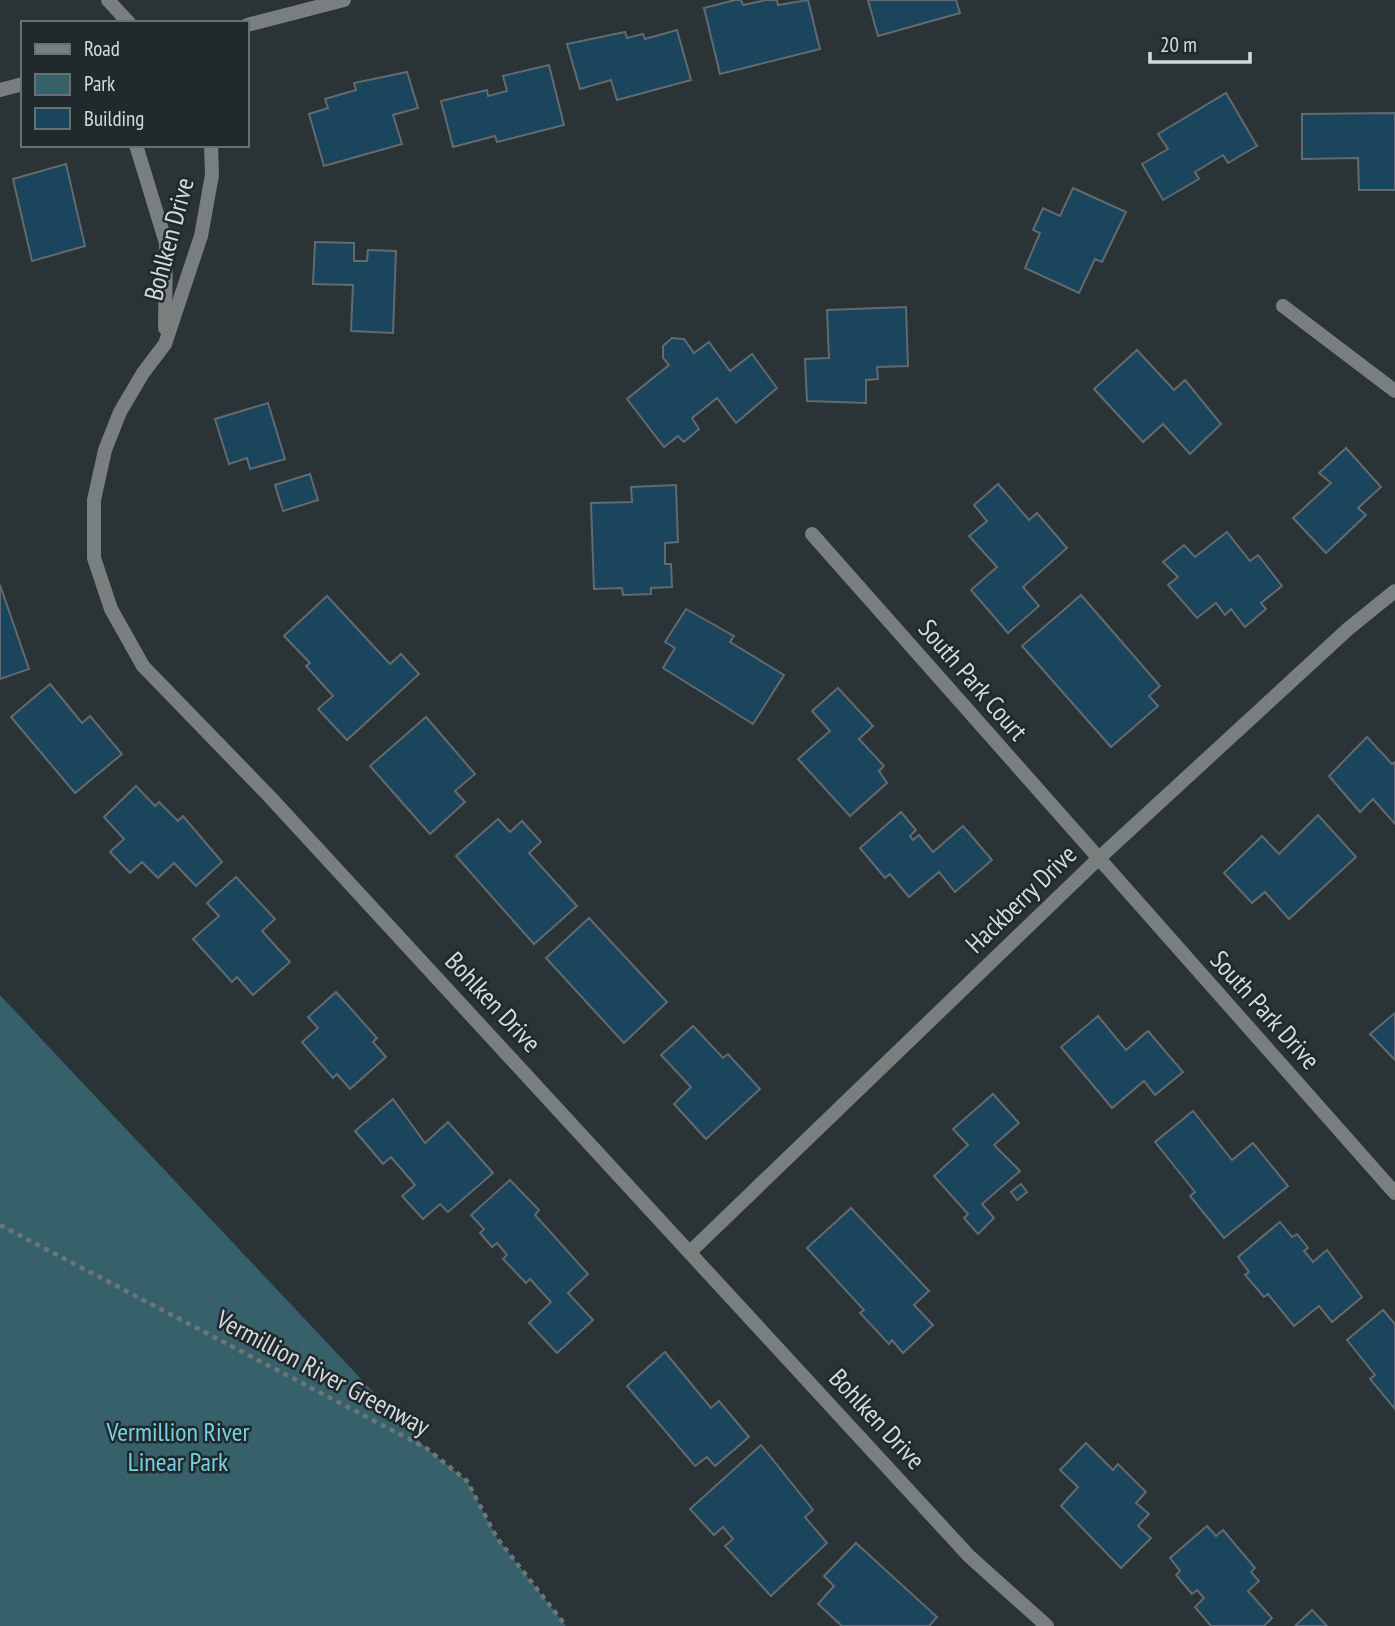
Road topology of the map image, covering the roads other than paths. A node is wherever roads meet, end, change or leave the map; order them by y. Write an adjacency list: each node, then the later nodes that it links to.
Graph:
1 (108, 0): 3 (street)
2 (344, 0): 4 (street)
3 (127, 21)
4 (248, 26)
5 (21, 85): 6 (street)
6 (0, 90)
7 (137, 147): 10 (street, Bohlken Drive)
8 (211, 147): 10 (street, Bohlken Drive)
9 (1283, 306): 11 (street)
10 (165, 344): 16 (street, Bohlken Drive)
11 (1395, 391)
12 (811, 534): 14 (street, South Park Court)
13 (1395, 591): 14 (street, Hackberry Drive)
14 (1098, 859): 15 (street, South Park Drive); 16 (street, Hackberry Drive)
15 (1395, 1194)
16 (690, 1252): 17 (street, Bohlken Drive)
17 (1047, 1626)

